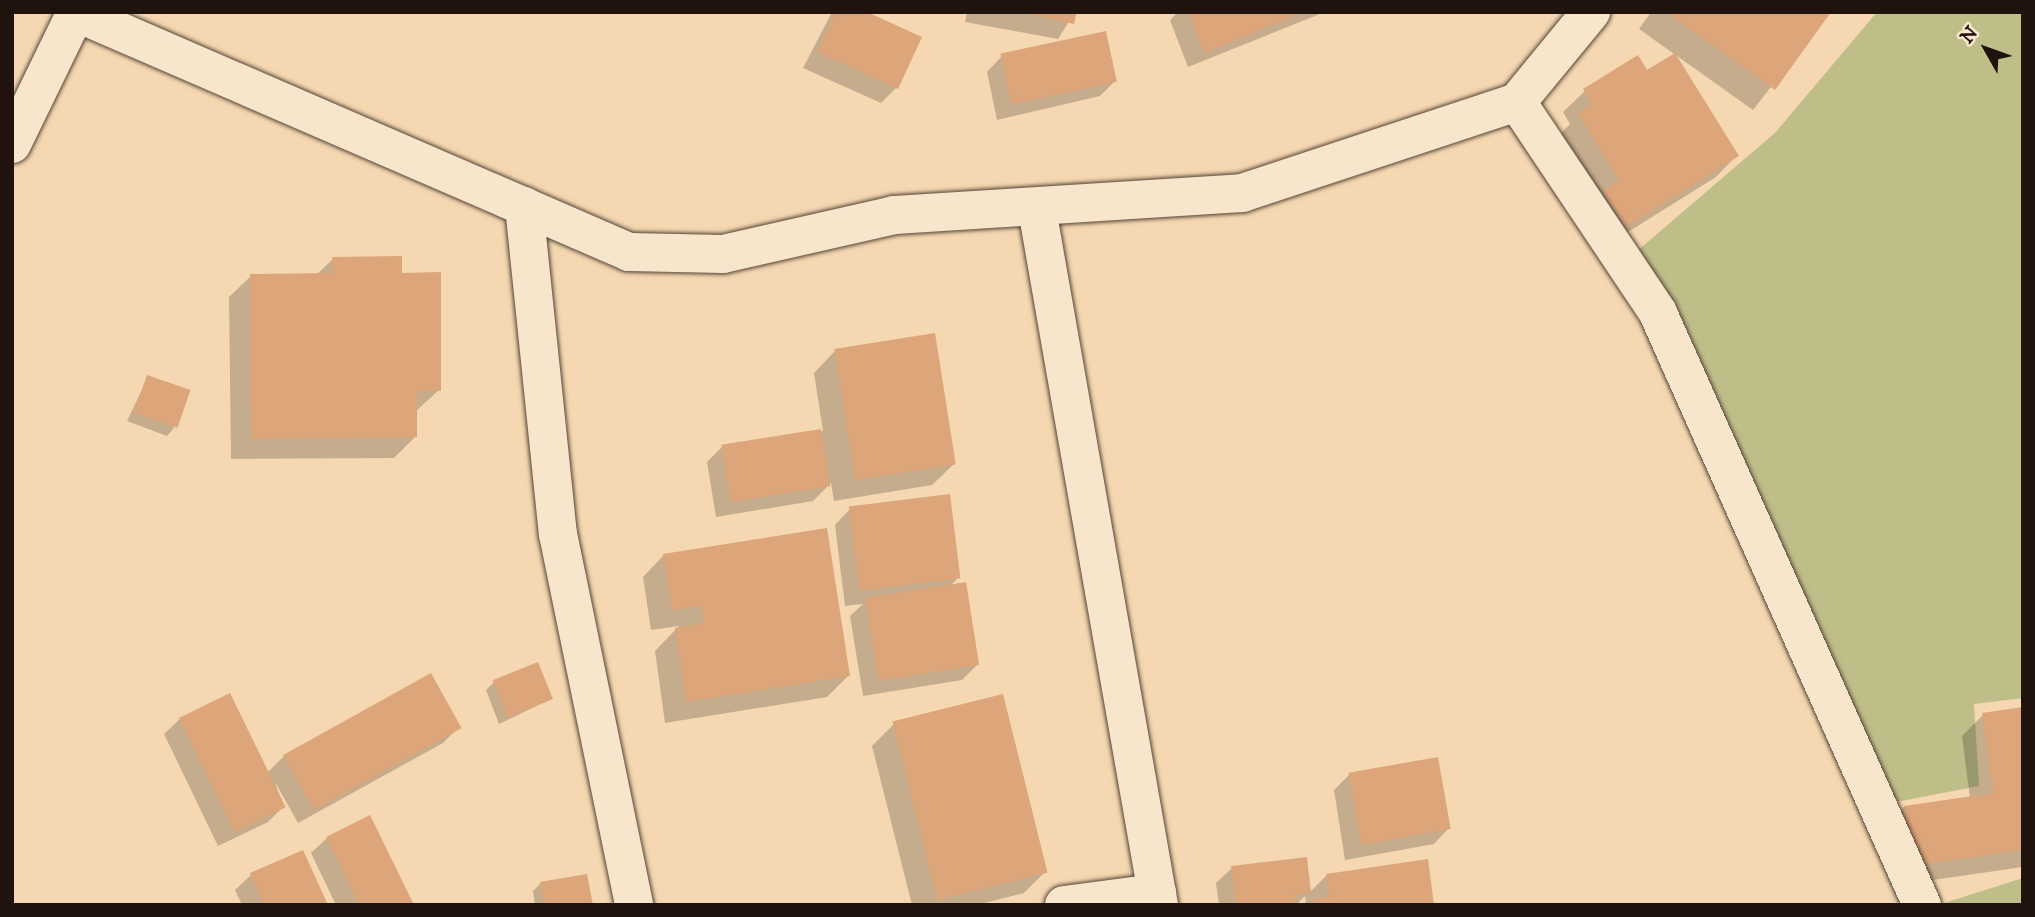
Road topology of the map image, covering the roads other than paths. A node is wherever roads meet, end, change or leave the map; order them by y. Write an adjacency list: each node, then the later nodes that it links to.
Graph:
1 (76, 12): 4 (street); 5 (street)
2 (1591, 12): 3 (street)
3 (1517, 102): 6 (street); 10 (street)
4 (12, 144)
5 (524, 206): 6 (street); 8 (street)
6 (1037, 209): 7 (street)
7 (1158, 899): 9 (street)
8 (634, 905)
9 (1064, 905)
10 (1922, 905)

